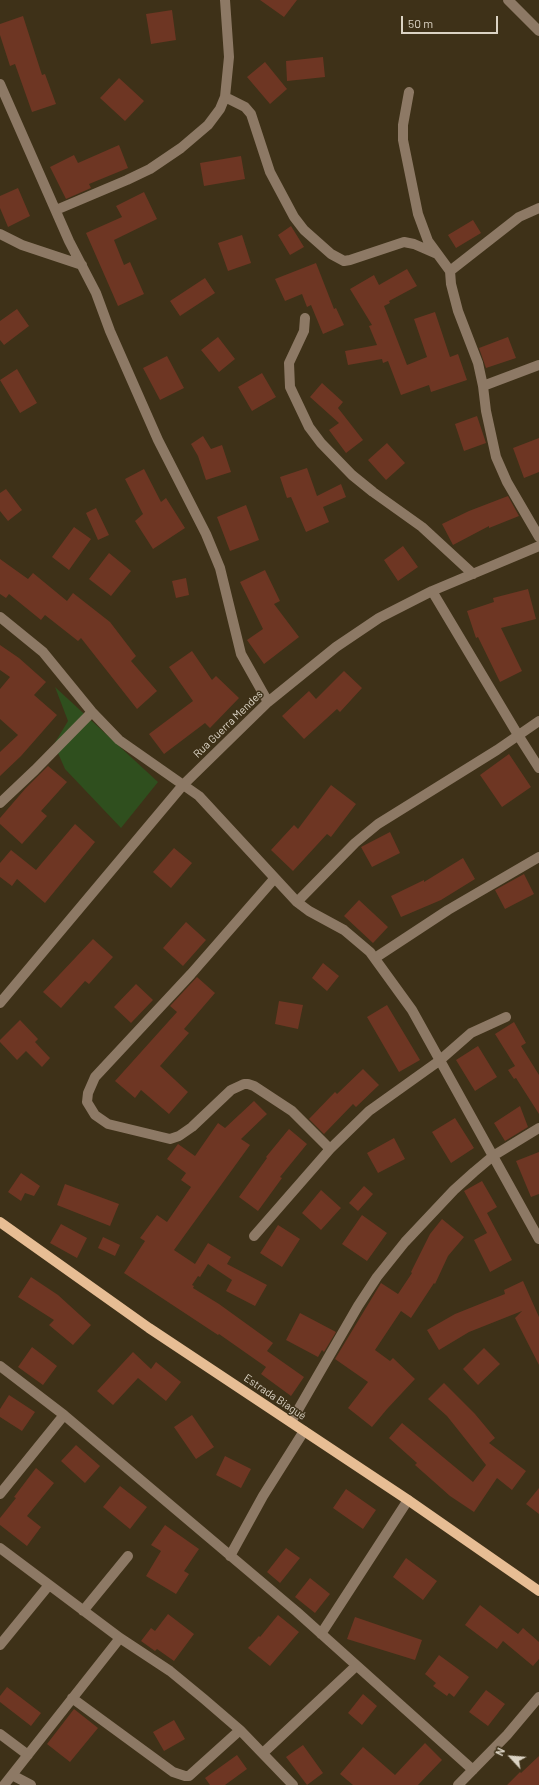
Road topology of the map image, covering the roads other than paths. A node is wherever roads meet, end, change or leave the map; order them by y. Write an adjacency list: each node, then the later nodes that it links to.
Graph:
1 (225, 0): 6 (street)
2 (508, 0): 3 (street)
3 (539, 31)
4 (0, 84): 8 (street)
5 (409, 92): 10 (street)
6 (225, 97): 8 (street); 10 (street)
7 (539, 208): 12 (street)
8 (56, 210): 11 (street)
9 (0, 234): 11 (street)
10 (439, 255): 12 (street)
11 (82, 265): 21 (street)
12 (450, 271): 15 (street)
13 (305, 318): 18 (street)
14 (539, 365): 15 (street)
15 (483, 386): 16 (street)
16 (539, 537)
17 (539, 546): 18 (street, Rua Guerra Mendes)
18 (473, 574): 19 (street, Rua Guerra Mendes)
19 (432, 591): 21 (street, Rua Guerra Mendes); 24 (street)
20 (0, 617): 22 (street)
21 (268, 702): 26 (street, Rua Guerra Mendes)
22 (92, 712): 26 (street); 27 (street)
23 (539, 721): 24 (street)
24 (518, 735): 25 (street); 30 (street)
25 (539, 768)
26 (183, 785): 29 (street); 32 (street, Rua Guerra Mendes)
27 (0, 803)
28 (539, 857): 31 (street)
29 (274, 879): 30 (street); 36 (street)
30 (297, 902): 31 (street)
31 (375, 958): 34 (street)
32 (0, 1004)
33 (506, 1017): 34 (street)
34 (439, 1061): 36 (street); 37 (street)
35 (539, 1128): 37 (street)
36 (330, 1149): 39 (street)
37 (493, 1156): 40 (street); 43 (street)
38 (0, 1222): 43 (main road, Estrada Biagué)
39 (254, 1236)
40 (539, 1239)
41 (0, 1366): 42 (street)
42 (64, 1415): 45 (street); 49 (street)
43 (291, 1422): 44 (main road, Estrada Biagué)
44 (304, 1431): 46 (main road, Estrada Biagué); 49 (street)
45 (0, 1494)
46 (408, 1500): 51 (main road, Estrada Biagué); 53 (street)
47 (0, 1548): 50 (street)
48 (128, 1556): 52 (street)
49 (230, 1556): 53 (street)
50 (49, 1585): 52 (street); 55 (street)
51 (539, 1591)
52 (83, 1610): 54 (street)
53 (321, 1634): 56 (street)
54 (120, 1638): 58 (street); 59 (street)
55 (0, 1644)
56 (356, 1666): 61 (street); 63 (street)
57 (539, 1697): 63 (street)
58 (72, 1698): 59 (street); 62 (street)
59 (240, 1730): 61 (street)
60 (0, 1734): 62 (street)
61 (263, 1753): 67 (street)
62 (28, 1755): 64 (street)
63 (473, 1770): 68 (street)
64 (12, 1775): 65 (street); 66 (street)
65 (4, 1785)
66 (31, 1785)
67 (293, 1785)
68 (458, 1785)

